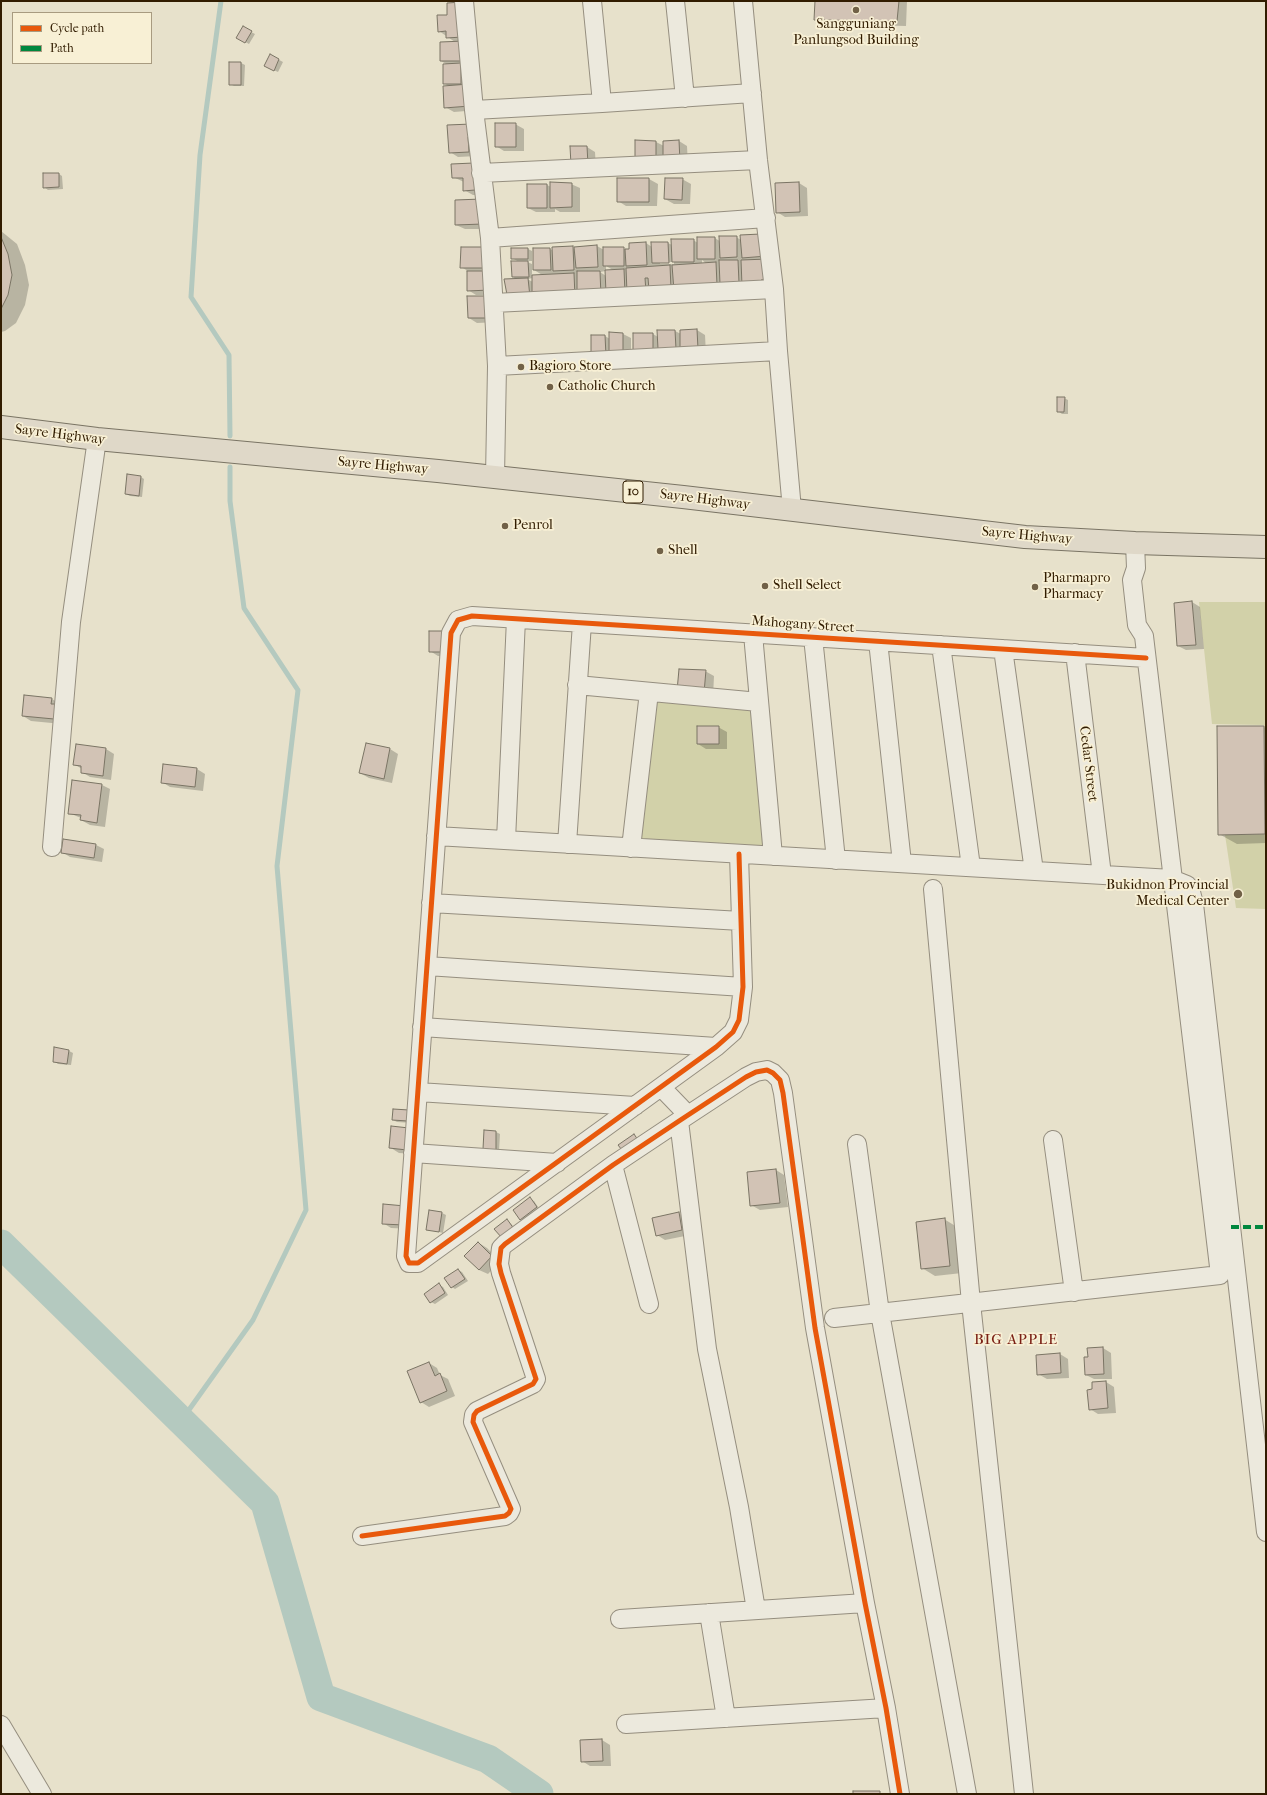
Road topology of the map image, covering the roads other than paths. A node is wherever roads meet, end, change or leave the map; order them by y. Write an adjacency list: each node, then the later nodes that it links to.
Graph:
1 (464, 1): 8 (street)
2 (592, 1): 7 (street)
3 (675, 1): 6 (street)
4 (744, 1): 5 (street)
5 (752, 93): 6 (street); 9 (street)
6 (685, 98): 7 (street)
7 (602, 104): 8 (street)
8 (474, 110): 10 (street)
9 (758, 160): 10 (street); 11 (street)
10 (481, 173): 12 (street)
11 (766, 218): 12 (street); 13 (street)
12 (490, 238): 14 (street)
13 (774, 289): 14 (street); 15 (street)
14 (494, 303): 16 (street)
15 (778, 351): 16 (street); 20 (street)
16 (497, 366): 19 (street)
17 (1, 427): 18 (highway, Sayre Highway / 10)
18 (97, 440): 19 (highway, Sayre Highway / 10); 38 (street)
19 (495, 477): 20 (highway, Sayre Highway / 10)
20 (792, 510): 21 (highway, Sayre Highway / 10)
21 (1135, 543): 22 (highway, Sayre Highway / 10); 31 (street)
22 (1266, 547)
23 (516, 619): 24 (street, Mahogany Street); 35 (street, Mahogany Street); 36 (street)
24 (582, 623): 25 (street, Mahogany Street); 32 (street)
25 (753, 634): 26 (street, Mahogany Street); 34 (street)
26 (813, 637): 27 (street, Mahogany Street); 42 (street)
27 (878, 641): 28 (street, Mahogany Street); 43 (street)
28 (940, 645): 29 (street, Mahogany Street); 44 (street)
29 (1003, 649): 30 (street, Mahogany Street); 45 (street)
30 (1075, 653): 31 (street, Mahogany Street); 46 (street, Cedar Street)
31 (1146, 658): 47 (street)
32 (577, 685): 33 (street); 37 (street)
33 (649, 692): 34 (street); 39 (street)
34 (760, 702): 41 (street)
35 (436, 836): 36 (street); 49 (street)
36 (506, 840): 37 (street)
37 (567, 844): 39 (street)
38 (52, 847)
39 (631, 848): 40 (street)
40 (739, 854): 41 (street); 50 (street)
41 (773, 856): 42 (street)
42 (836, 860): 43 (street)
43 (902, 863): 44 (street)
44 (971, 867): 45 (street)
45 (1034, 871): 46 (street)
46 (1102, 875): 47 (street)
47 (1172, 879): 64 (street); 69 (street)
48 (933, 889): 65 (street)
49 (431, 903): 50 (street); 51 (street)
50 (741, 921): 52 (street)
51 (427, 966): 52 (street); 53 (street)
52 (743, 987): 54 (street)
53 (422, 1028): 54 (street); 56 (street)
54 (716, 1047): 55 (street)
55 (661, 1087): 57 (street); 58 (street)
56 (418, 1092): 57 (street); 61 (street)
57 (635, 1106): 62 (street)
58 (684, 1118): 63 (street); 71 (street); 72 (street)
59 (1053, 1140): 64 (street)
60 (857, 1144): 67 (street)
61 (413, 1153): 62 (street); 62 (street)
62 (557, 1162)
63 (613, 1165): 66 (street); 70 (street)
64 (1074, 1292): 65 (street)
65 (971, 1303): 67 (street); 82 (street)
66 (649, 1304)
67 (880, 1313): 68 (street); 81 (street)
68 (834, 1318)
69 (1266, 1532)
70 (362, 1536)
71 (865, 1603): 72 (street); 75 (street)
72 (756, 1610): 73 (street)
73 (709, 1613): 74 (street); 76 (street)
74 (620, 1619)
75 (886, 1708): 76 (street); 80 (street)
76 (726, 1718): 77 (street)
77 (626, 1724)
78 (1, 1725): 79 (street)
79 (42, 1794)
80 (900, 1794)
81 (967, 1794)
82 (1024, 1794)

